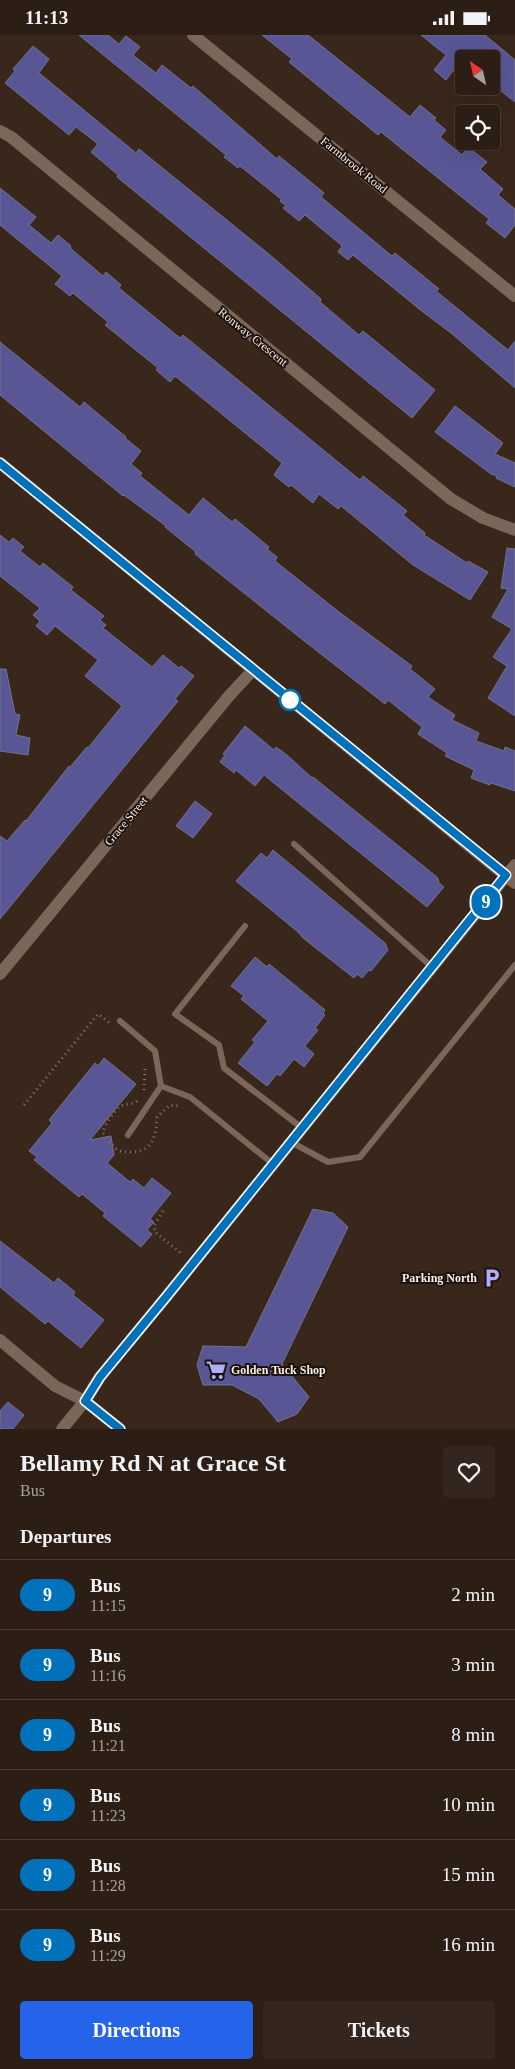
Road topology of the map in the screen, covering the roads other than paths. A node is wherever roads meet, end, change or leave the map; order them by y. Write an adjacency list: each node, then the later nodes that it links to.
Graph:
1 (193, 35): 3 (street, Farmbrook Road)
2 (0, 131): 5 (street, Ronway Crescent)
3 (515, 296)
4 (0, 463): 6 (street)
5 (515, 530)
6 (253, 670): 9 (street); 13 (street, Grace Street)
7 (294, 845): 12 (lane)
8 (515, 865): 9 (street)
9 (510, 879): 12 (street)
10 (245, 926): 16 (lane)
11 (515, 965): 18 (lane)
12 (432, 967): 16 (street)
13 (0, 974)
14 (120, 1021): 15 (lane)
15 (162, 1086): 17 (lane); 19 (lane)
16 (302, 1128): 18 (street)
17 (128, 1135)
18 (291, 1142): 19 (street)
19 (273, 1165): 21 (street)
20 (0, 1340): 21 (street)
21 (85, 1401): 22 (street); 23 (street)
22 (62, 1429)
23 (120, 1429)

